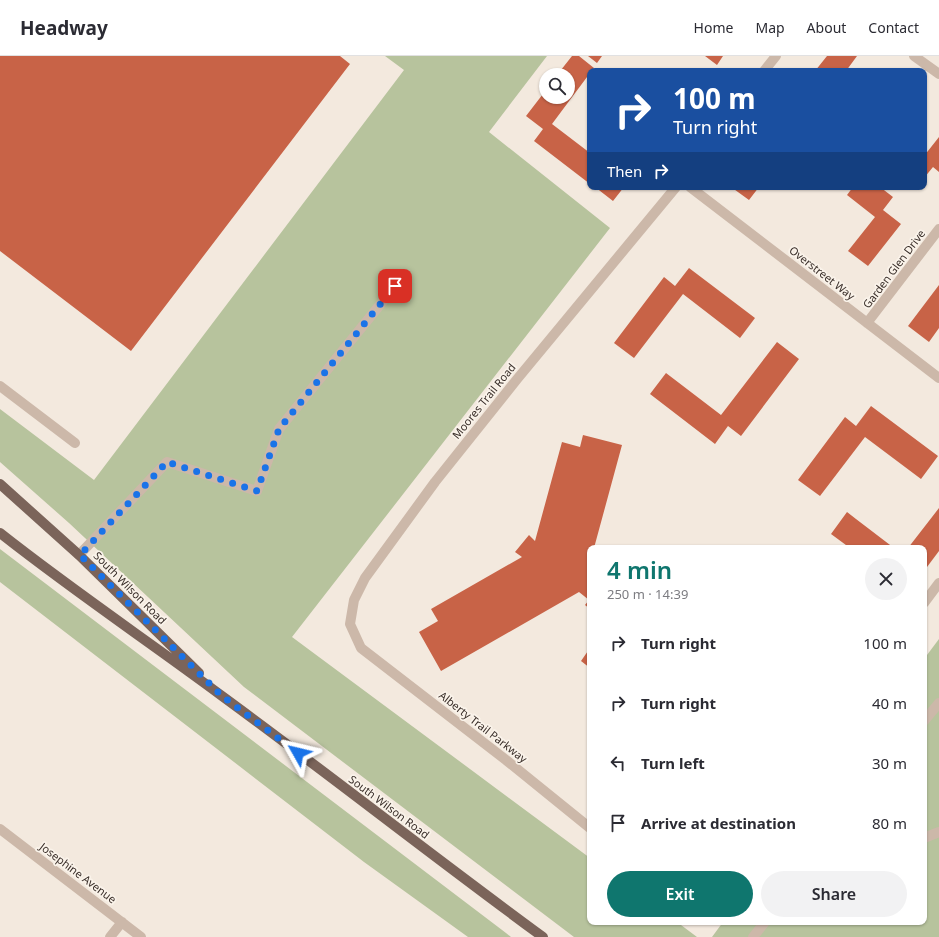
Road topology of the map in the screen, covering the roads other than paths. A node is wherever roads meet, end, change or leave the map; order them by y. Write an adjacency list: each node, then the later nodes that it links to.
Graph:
1 (776, 56): 3 (street)
2 (914, 56): 4 (street)
3 (766, 68)
4 (939, 74)
5 (674, 190): 18 (street, Moores Trail Road)
6 (694, 190): 9 (street, Overstreet Way)
7 (939, 229): 9 (street, Garden Glen Drive)
8 (405, 274): 15 (street)
9 (867, 323): 10 (street, Overstreet Way)
10 (939, 378)
11 (0, 386): 12 (street)
12 (75, 443)
13 (0, 484): 15 (main road, South Wilson Road)
14 (0, 533): 19 (main road, South Wilson Road)
15 (80, 555): 19 (main road, South Wilson Road)
16 (939, 583): 17 (street)
17 (927, 599)
18 (361, 648): 22 (street, Alberty Trail Parkway)
19 (222, 696): 30 (main road, South Wilson Road)
20 (939, 703): 21 (street)
21 (927, 718)
22 (587, 826)
23 (0, 829): 26 (street, Josephine Avenue)
24 (939, 832): 25 (street)
25 (927, 837)
26 (122, 922): 28 (street); 29 (street, Josephine Avenue)
27 (763, 925): 31 (street)
28 (110, 937)
29 (141, 937)
30 (543, 937)
31 (753, 937)

